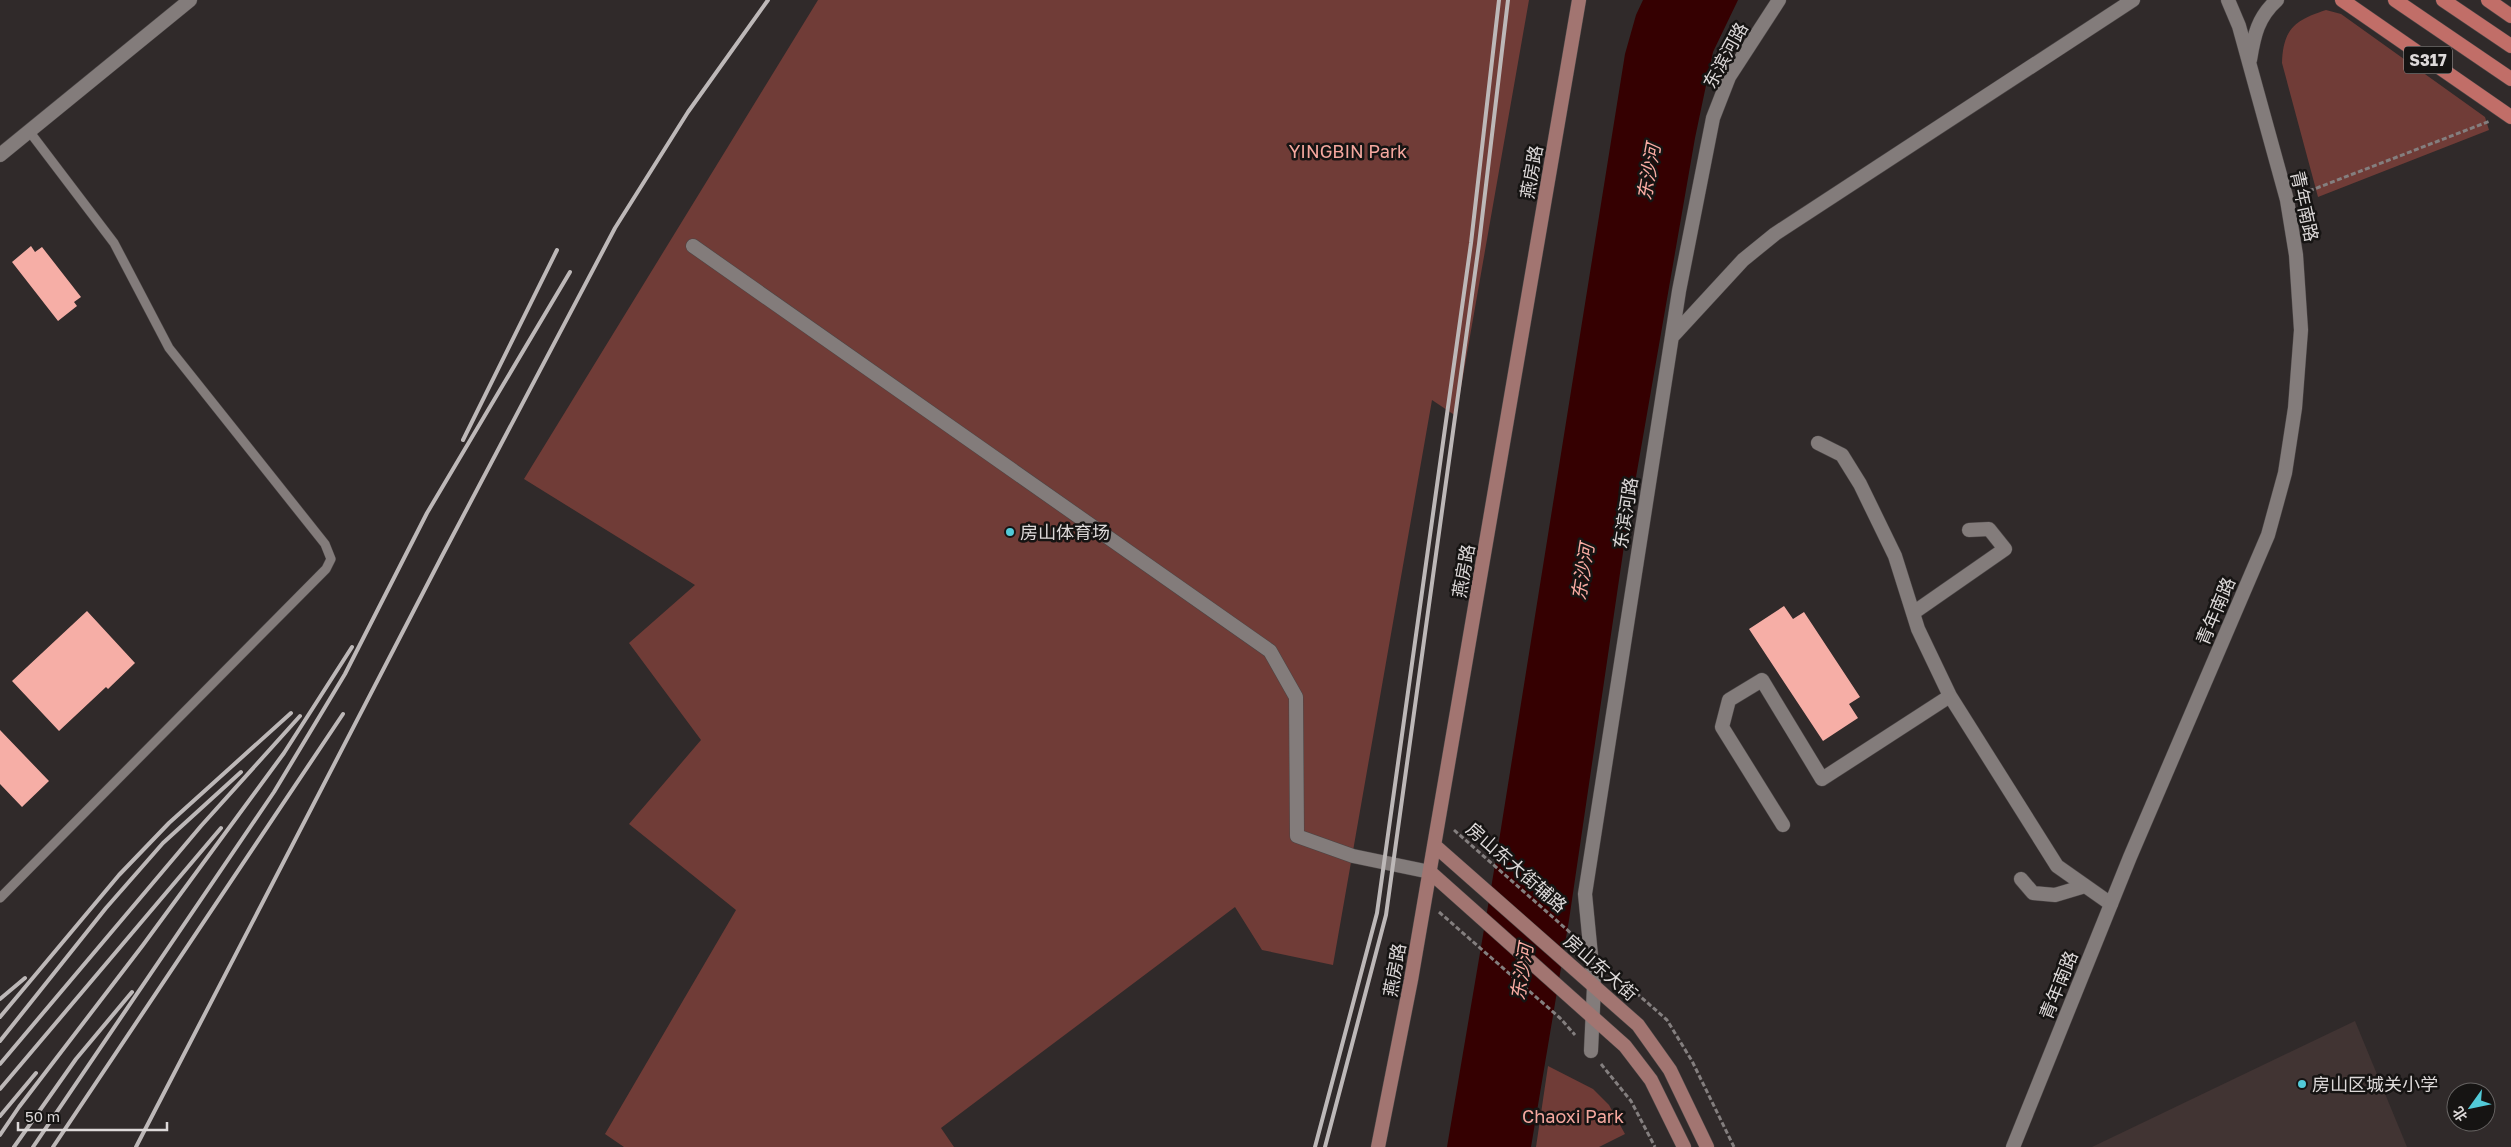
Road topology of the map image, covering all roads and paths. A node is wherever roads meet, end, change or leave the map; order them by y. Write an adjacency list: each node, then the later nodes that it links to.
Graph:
1 (190, 0): 16 (street)
2 (1579, 0): 25 (main road, 燕房路)
3 (1779, 0): 20 (street, 东滨河路)
4 (2133, 0): 20 (street)
5 (2228, 0): 13 (street, 青年南路)
6 (2277, 0): 13 (street, 青年南路)
7 (2395, 0): 14 (main road, S317)
8 (2444, 0): 12 (main road)
9 (2488, 0): 11 (main road)
10 (2342, 1): 15 (main road, S317)
11 (2511, 16)
12 (2511, 46)
13 (2249, 63): 32 (street, 青年南路)
14 (2511, 79)
15 (2504, 118): 18 (path)
16 (30, 131): 17 (street); 31 (lane)
17 (0, 155)
18 (2309, 192)
19 (693, 246): 28 (street)
20 (1672, 337): 35 (street, 东滨河路)
21 (1818, 443): 23 (street)
22 (1969, 530): 23 (street)
23 (1913, 613): 24 (street)
24 (1950, 696): 26 (street); 30 (street)
25 (1439, 818): 27 (main road, 燕房路); 34 (path, 房山东大街辅路)
26 (1783, 825)
27 (1434, 845): 28 (main road, 燕房路); 35 (main road, 房山东大街)
28 (1430, 872): 36 (main road); 38 (main road, 燕房路)
29 (2021, 879): 30 (street)
30 (2084, 886): 32 (street)
31 (0, 898)
32 (2111, 904): 42 (street, 青年南路)
33 (1453, 925): 37 (path)
34 (1577, 938)
35 (1594, 986): 36 (street, 东滨河路); 41 (main road, 房山东大街)
36 (1592, 1015): 37 (street, 东滨河路); 40 (main road)
37 (1591, 1051): 39 (path)
38 (1378, 1147)
39 (1654, 1147)
40 (1684, 1147)
41 (1707, 1147)
42 (2013, 1147)

